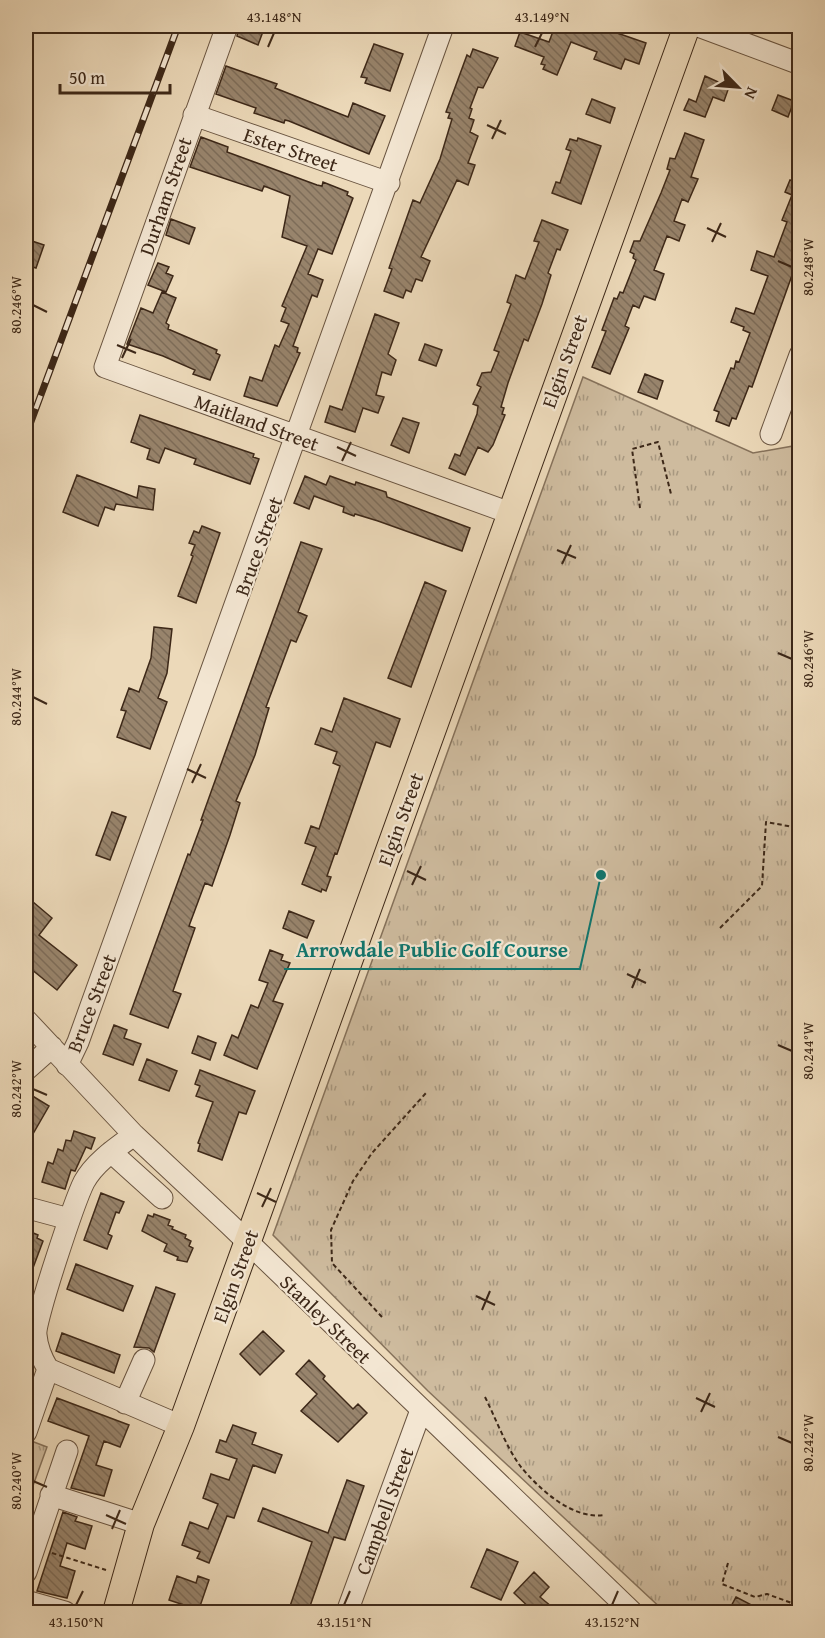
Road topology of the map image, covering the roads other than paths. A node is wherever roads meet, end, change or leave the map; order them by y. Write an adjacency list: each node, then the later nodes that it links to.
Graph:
1 (227, 26): 6 (street, Durham Street)
2 (443, 26): 7 (street, Bruce Street)
3 (687, 26): 12 (main road, Elgin Street)
4 (698, 26): 5 (street)
5 (800, 64)
6 (194, 115): 7 (street, Ester Street); 9 (street, Durham Street)
7 (388, 183): 11 (street, Bruce Street)
8 (800, 355): 10 (street)
9 (105, 367): 11 (street, Maitland Street)
10 (771, 435)
11 (298, 436): 12 (street, Maitland Street); 15 (street, Bruce Street)
12 (510, 513): 22 (main road, Elgin Street)
13 (26, 1020): 14 (street, Stanley Street)
14 (52, 1047): 15 (street, Stanley Street); 16 (street)
15 (67, 1065): 17 (street, Stanley Street)
16 (26, 1070)
17 (134, 1136): 18 (street); 22 (street, Stanley Street)
18 (111, 1152): 19 (street); 21 (street)
19 (162, 1198)
20 (32, 1209): 21 (street)
21 (69, 1219): 24 (street)
22 (247, 1242): 26 (street, Stanley Street); 27 (main road, Elgin Street)
23 (144, 1360): 25 (street)
24 (48, 1370): 25 (street); 28 (street)
25 (125, 1403): 27 (street)
26 (421, 1410): 36 (street, Campbell Street); 37 (street, Stanley Street)
27 (181, 1426): 31 (main road, Elgin Street)
28 (26, 1432)
29 (67, 1451): 30 (street)
30 (51, 1495): 31 (street); 32 (street)
31 (141, 1524): 35 (main road, Elgin Street)
32 (26, 1572)
33 (26, 1601): 34 (street)
34 (64, 1612)
35 (116, 1612)
36 (347, 1612)
37 (632, 1612)

